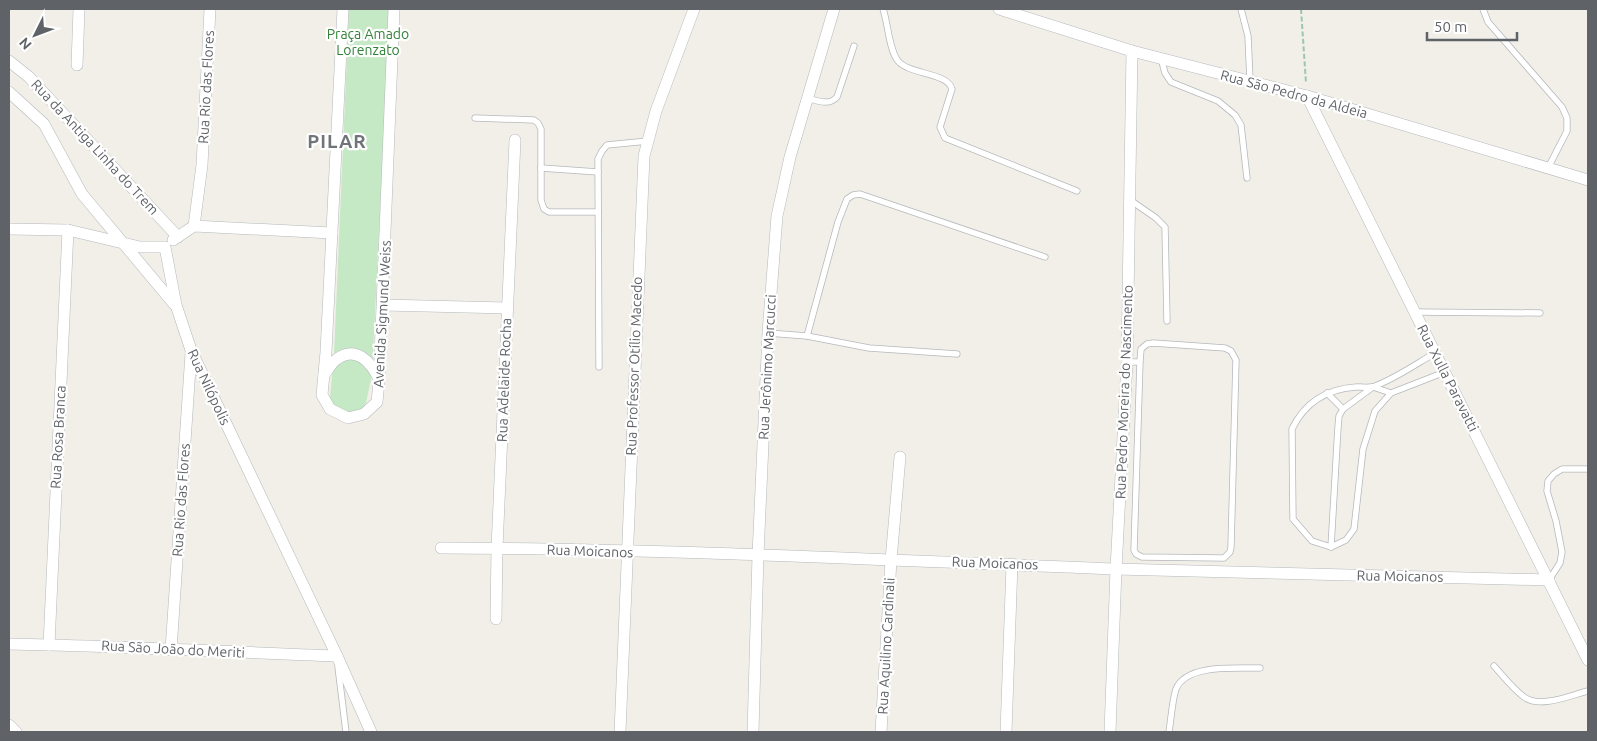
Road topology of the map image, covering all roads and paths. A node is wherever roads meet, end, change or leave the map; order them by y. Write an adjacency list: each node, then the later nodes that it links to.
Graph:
1 (79, 9): 16 (street)
2 (210, 9): 32 (street, Rua Rio das Flores)
3 (343, 9): 35 (street, Avenida Sigmund Weiss)
4 (394, 9): 41 (street, Avenida Sigmund Weiss)
5 (694, 9): 23 (street, Rua Professor Otílio Macedo)
6 (834, 9): 20 (street, Rua Jerônimo Marcucci)
7 (883, 9): 29 (lane)
8 (999, 9): 13 (street, Rua São Pedro da Aldeia)
9 (1241, 9): 17 (lane)
10 (1301, 9): 19 (path)
11 (1483, 9): 25 (lane)
12 (854, 46): 20 (lane)
13 (1132, 51): 14 (street, Rua São Pedro da Aldeia); 30 (street, Rua Pedro Moreira do Nascimento)
14 (1161, 58): 17 (street, Rua São Pedro da Aldeia); 27 (lane)
15 (9, 61): 36 (street, Rua da Antiga Linha do Trem)
16 (77, 65)
17 (1250, 81): 19 (street, Rua São Pedro da Aldeia)
18 (9, 92): 37 (street)
19 (1307, 96): 25 (street, Rua São Pedro da Aldeia); 43 (street, Rua Xulla Paravatti)
20 (807, 98): 46 (street, Rua Jerônimo Marcucci)
21 (475, 118): 24 (lane)
22 (515, 140): 42 (street, Rua Adelaide Rocha)
23 (648, 141): 26 (lane); 66 (street, Rua Professor Otílio Macedo)
24 (541, 168): 26 (lane); 31 (lane)
25 (1548, 168): 28 (street, Rua São Pedro da Aldeia)
26 (598, 172): 31 (lane)
27 (1247, 178)
28 (1588, 180)
29 (1077, 191)
30 (1130, 200): 45 (lane); 51 (street, Rua Pedro Moreira do Nascimento)
31 (598, 212): 53 (lane)
32 (194, 226): 35 (street); 36 (street)
33 (9, 228): 34 (street)
34 (68, 230): 37 (street); 74 (street, Rua Rosa Branca)
35 (332, 233): 55 (street, Avenida Sigmund Weiss)
36 (178, 237): 38 (street)
37 (122, 243): 38 (street); 40 (street)
38 (165, 247): 40 (street, Rua Nilópolis)
39 (1045, 257): 47 (lane)
40 (176, 305): 48 (street, Rua Nilópolis)
41 (383, 305): 42 (street); 56 (street, Avenida Sigmund Weiss)
42 (508, 308): 65 (street, Rua Adelaide Rocha)
43 (1415, 312): 44 (lane); 49 (street, Rua Xulla Paravatti)
44 (1540, 313)
45 (1167, 321)
46 (768, 333): 47 (lane); 67 (street, Rua Jerônimo Marcucci)
47 (807, 336): 50 (lane)
48 (191, 350): 75 (street, Rua Rio das Flores); 76 (street, Rua Nilópolis)
49 (1436, 353): 54 (street, Rua Xulla Paravatti); 57 (lane)
50 (958, 354)
51 (1127, 362): 52 (lane); 70 (street, Rua Pedro Moreira do Nascimento)
52 (1140, 362): 52 (lane)
53 (599, 367)
54 (1445, 372): 59 (lane); 71 (street, Rua Xulla Paravatti)
55 (323, 376): 56 (street); 56 (street, Avenida Sigmund Weiss)
56 (379, 381)
57 (1373, 387): 58 (lane); 59 (lane); 60 (lane)
58 (1327, 393): 60 (lane); 63 (lane)
59 (1391, 393): 63 (lane)
60 (1343, 409): 63 (lane)
61 (900, 457): 68 (street, Rua Aquilino Cardinali)
62 (1588, 469): 71 (lane)
63 (1331, 546)
64 (441, 548): 65 (street, Rua Moicanos)
65 (497, 548): 66 (street, Rua Moicanos); 72 (street, Rua Adelaide Rocha)
66 (626, 552): 67 (street, Rua Moicanos); 85 (street, Rua Professor Otílio Macedo)
67 (758, 555): 68 (street, Rua Moicanos); 86 (street, Rua Jerônimo Marcucci)
68 (891, 560): 69 (street, Rua Moicanos); 87 (street, Rua Aquilino Cardinali)
69 (1012, 564): 70 (street, Rua Moicanos); 88 (street)
70 (1116, 569): 71 (street, Rua Moicanos); 89 (street, Rua Pedro Moreira do Nascimento)
71 (1549, 580): 77 (street, Rua Xulla Paravatti)
72 (496, 619)
73 (9, 644): 74 (street, Rua São João do Meriti)
74 (49, 645): 75 (street, Rua São João do Meriti)
75 (171, 650): 76 (street, Rua São João do Meriti)
76 (337, 656): 83 (lane); 84 (street, Rua Nilópolis)
77 (1588, 660)
78 (1494, 666): 80 (lane)
79 (1260, 668): 90 (lane)
80 (1588, 691)
81 (9, 725): 82 (street)
82 (16, 732)
83 (346, 732)
84 (371, 732)
85 (620, 732)
86 (753, 732)
87 (881, 732)
88 (1006, 732)
89 (1110, 732)
90 (1169, 732)

